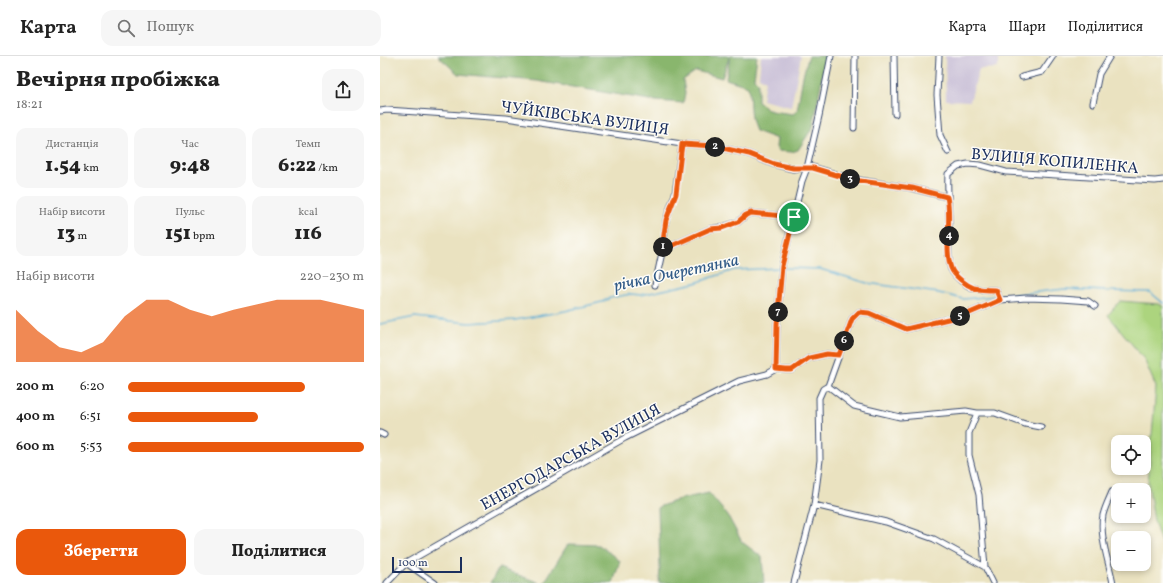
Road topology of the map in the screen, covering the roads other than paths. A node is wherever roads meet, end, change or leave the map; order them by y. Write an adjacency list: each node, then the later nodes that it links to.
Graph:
1 (831, 56): 14 (street)
2 (855, 56): 11 (street)
3 (894, 56): 10 (street)
4 (939, 56): 13 (street)
5 (1053, 56): 7 (street)
6 (1110, 56): 8 (street)
7 (1022, 77)
8 (1093, 103)
9 (380, 111): 12 (street, ЧУЙКІВСЬКА ВУЛИЦЯ)
10 (895, 114)
11 (854, 128)
12 (682, 144): 14 (street, ЧУЙКІВСЬКА ВУЛИЦЯ); 18 (street)
13 (948, 152)
14 (807, 168): 16 (street); 17 (street)
15 (1163, 180): 16 (street, ВУЛИЦЯ КОПИЛЕНКА)
16 (947, 197): 20 (street)
17 (794, 217): 18 (street); 23 (street)
18 (662, 248): 19 (street)
19 (655, 285)
20 (1000, 300): 21 (street); 22 (street)
21 (1095, 306)
22 (839, 355): 23 (street, ЕНЕРГОДАРСЬКА ВУЛИЦЯ); 24 (street)
23 (776, 369): 29 (street, ЕНЕРГОДАРСЬКА ВУЛИЦЯ)
24 (828, 386): 25 (street); 28 (street)
25 (977, 413): 26 (street); 30 (street)
26 (1041, 426)
27 (1111, 494): 35 (street)
28 (814, 505): 30 (street); 33 (street)
29 (406, 563): 31 (street, ЕНЕРГОДАРСЬКА ВУЛИЦЯ); 32 (street)
30 (985, 567): 34 (street)
31 (387, 583)
32 (435, 583)
33 (794, 583)
34 (992, 583)
35 (1113, 583)

